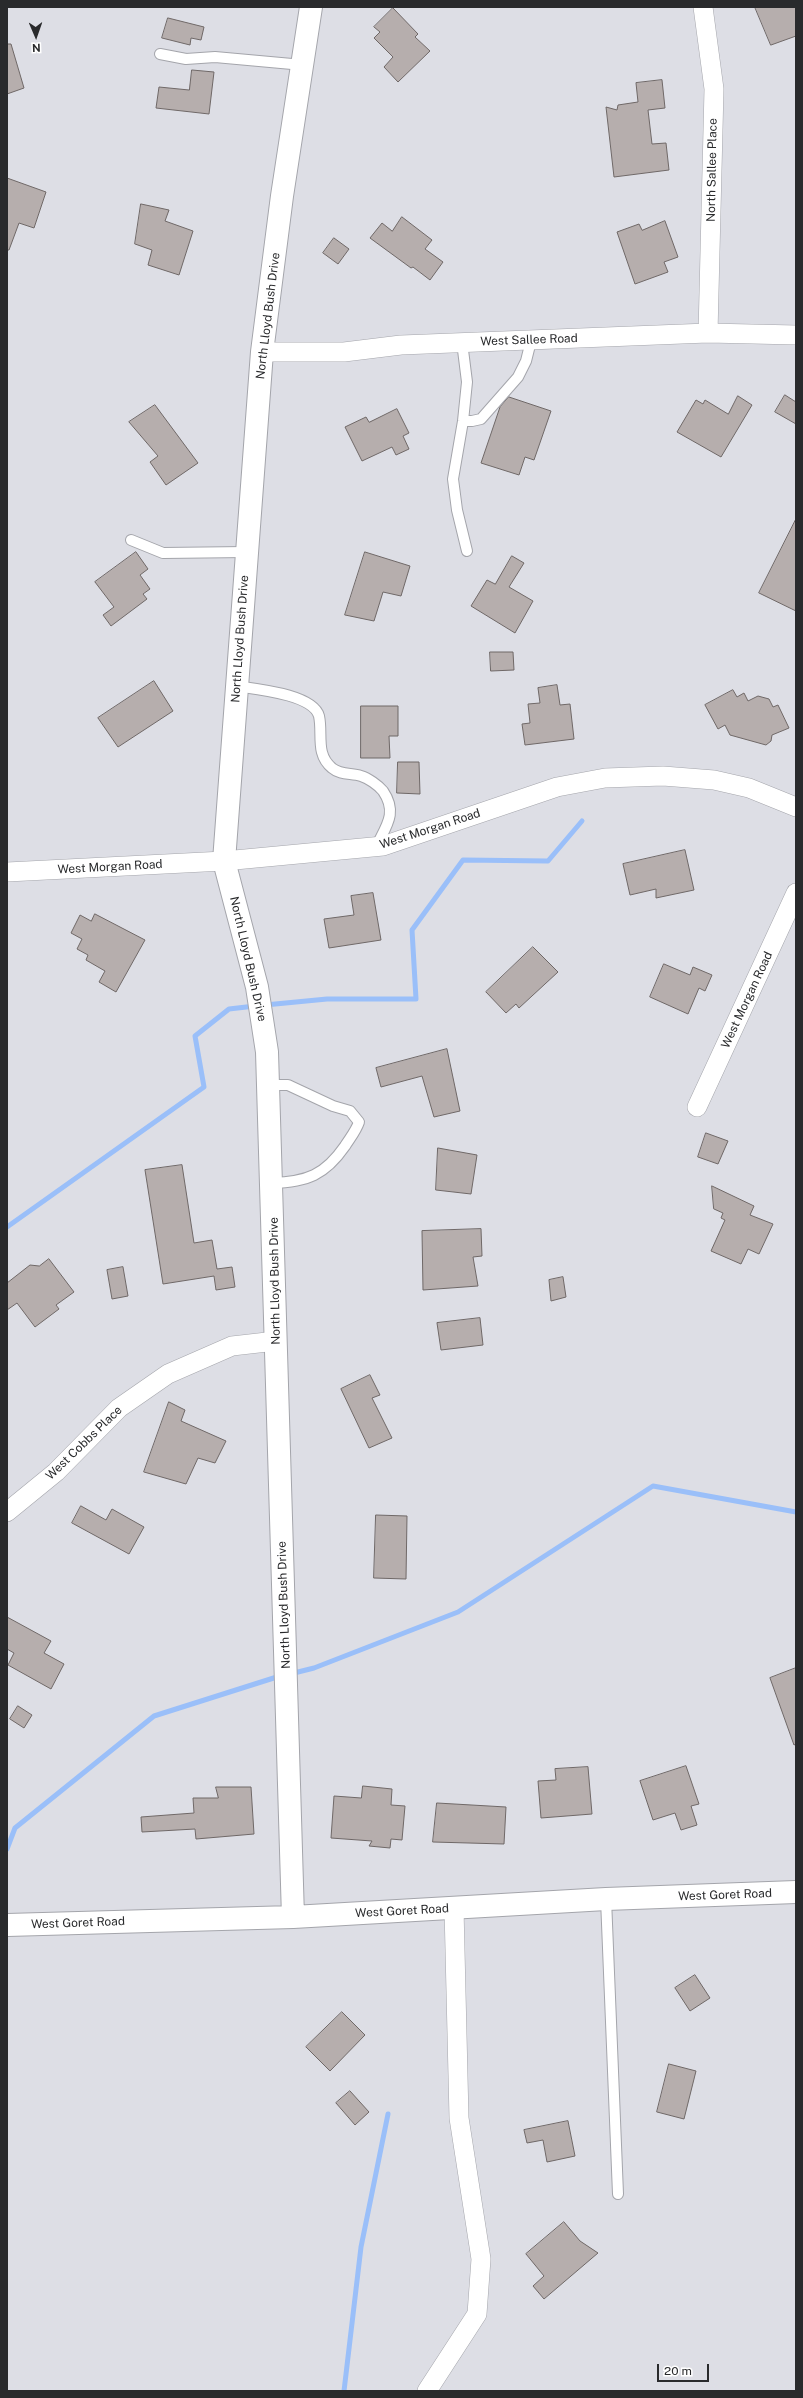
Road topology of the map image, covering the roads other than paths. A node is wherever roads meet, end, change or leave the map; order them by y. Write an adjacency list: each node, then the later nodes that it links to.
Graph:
1 (311, 7): 4 (street, North Lloyd Bush Drive)
2 (703, 7): 5 (street, North Sallee Place)
3 (160, 54): 4 (lane)
4 (302, 65): 9 (street, North Lloyd Bush Drive)
5 (708, 333): 6 (street, West Sallee Road); 7 (street, West Sallee Road)
6 (796, 335)
7 (531, 341): 8 (street, West Sallee Road); 10 (lane)
8 (462, 342): 9 (street, West Sallee Road); 10 (lane)
9 (262, 352): 13 (street, North Lloyd Bush Drive)
10 (463, 421): 12 (lane)
11 (131, 540): 13 (lane)
12 (467, 551)
13 (246, 552): 14 (street, North Lloyd Bush Drive)
14 (236, 686): 16 (lane); 17 (street, North Lloyd Bush Drive)
15 (796, 807): 16 (street, West Morgan Road)
16 (376, 847): 17 (street, West Morgan Road)
17 (224, 860): 18 (street, West Morgan Road); 20 (street, North Lloyd Bush Drive)
18 (7, 872)
19 (796, 893): 21 (street, West Morgan Road)
20 (269, 1085): 22 (street, North Lloyd Bush Drive); 22 (lane)
21 (697, 1107)
22 (272, 1183): 23 (street, North Lloyd Bush Drive)
23 (276, 1341): 24 (street, West Cobbs Place); 28 (street, North Lloyd Bush Drive)
24 (7, 1512)
25 (796, 1892): 26 (street, West Goret Road)
26 (606, 1899): 27 (street, West Goret Road); 30 (lane)
27 (454, 1908): 28 (street, West Goret Road); 31 (street)
28 (294, 1917): 29 (street, West Goret Road)
29 (7, 1925)
30 (618, 2194)
31 (433, 2388)

